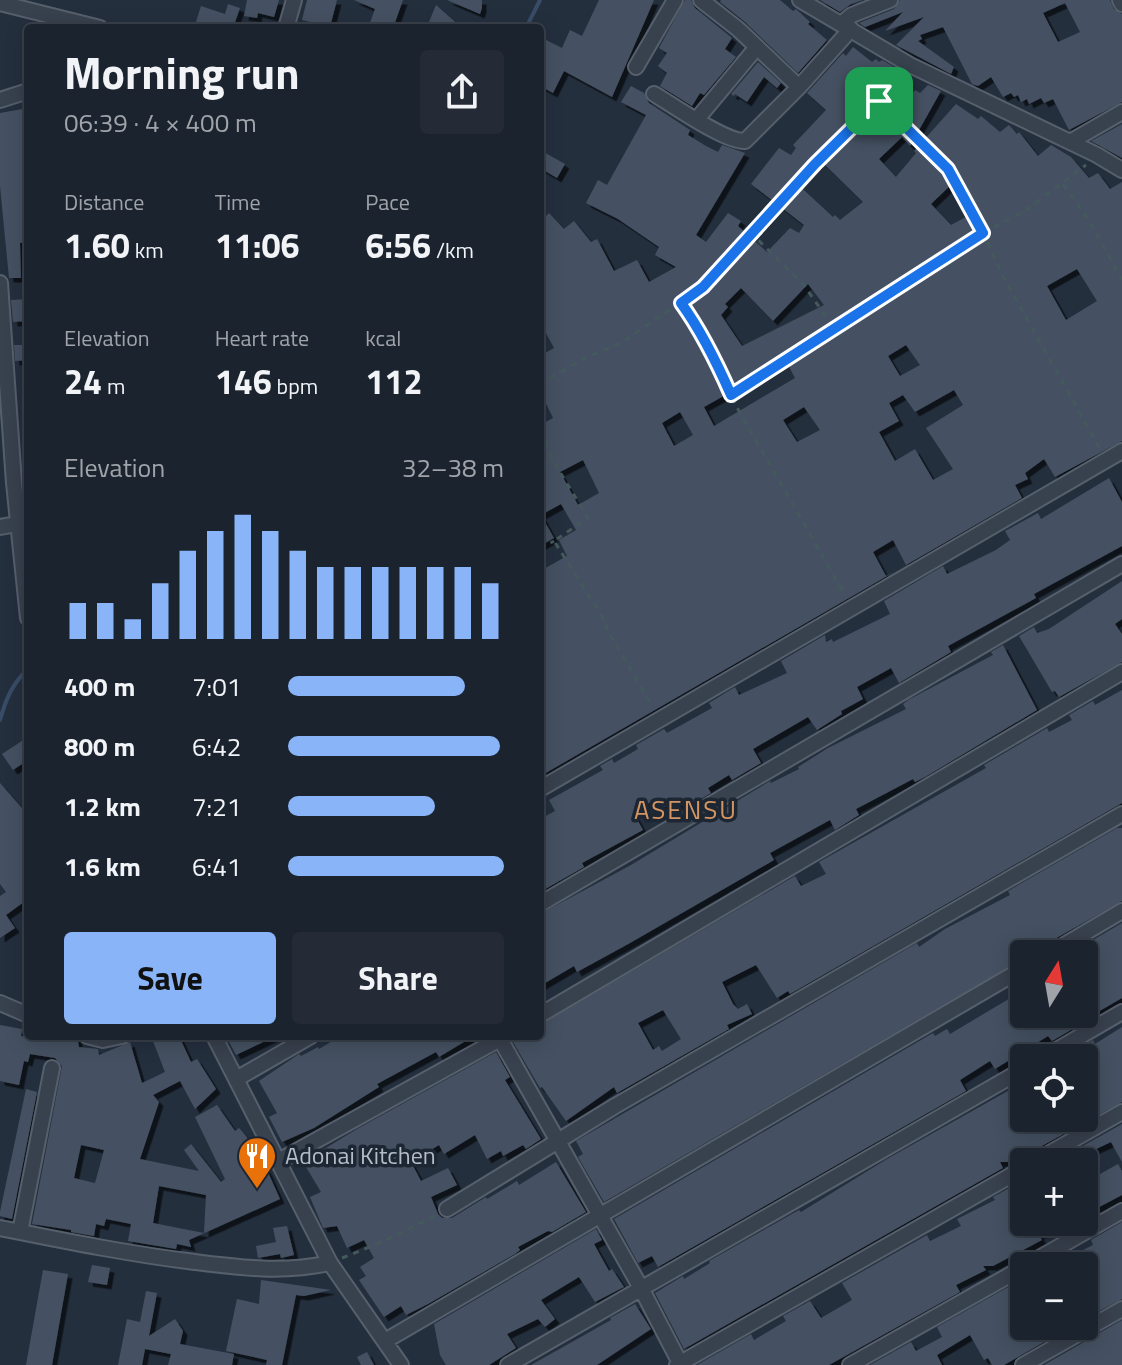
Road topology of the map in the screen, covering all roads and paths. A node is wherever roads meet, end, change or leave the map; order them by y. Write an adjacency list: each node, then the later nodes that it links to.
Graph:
1 (294, 0): 8 (street)
2 (675, 0): 12 (street)
3 (701, 0): 10 (street)
4 (800, 0): 9 (street)
5 (890, 0): 9 (street)
6 (0, 3): 7 (street)
7 (84, 24)
8 (287, 24)
9 (846, 27): 11 (street); 13 (street)
10 (757, 47): 13 (street); 19 (street)
11 (910, 65): 17 (path); 20 (street)
12 (636, 67)
13 (799, 87): 19 (street)
14 (24, 92): 16 (street)
15 (654, 94): 19 (street)
16 (0, 100)
17 (879, 101): 24 (path); 25 (path)
18 (1122, 112): 20 (street)
19 (697, 119)
20 (1070, 142): 21 (street)
21 (1097, 155): 22 (street); 23 (path)
22 (1122, 170)
23 (1063, 184): 25 (path); 26 (path)
24 (750, 232): 28 (path); 29 (path)
25 (983, 233): 29 (path); 34 (path)
26 (1122, 280)
27 (0, 283): 35 (street)
28 (681, 303): 30 (path); 31 (path)
29 (834, 328): 31 (path)
30 (544, 382)
31 (731, 395): 42 (path)
32 (544, 440): 38 (path)
33 (1122, 451): 34 (street)
34 (1106, 460): 42 (street)
35 (21, 481): 36 (street)
36 (17, 524): 37 (street); 41 (street)
37 (0, 527)
38 (554, 541): 39 (path); 44 (path)
39 (544, 547)
40 (1122, 564): 47 (street)
41 (24, 584)
42 (853, 608): 44 (street)
43 (1122, 672): 54 (street)
44 (660, 719): 45 (street)
45 (544, 787)
46 (1122, 814): 64 (street)
47 (544, 902)
48 (1122, 911): 49 (street)
49 (1073, 940)
50 (1010, 976): 70 (street)
51 (0, 1003): 53 (street)
52 (1122, 1012): 59 (street)
53 (24, 1013)
54 (544, 1013)
55 (216, 1040): 62 (street)
56 (304, 1040): 62 (street)
57 (498, 1040): 66 (street)
58 (503, 1040): 64 (street)
59 (1067, 1044)
60 (52, 1068): 72 (street)
61 (1010, 1077): 76 (street)
62 (238, 1078): 66 (street)
63 (1122, 1112): 65 (street)
64 (558, 1141): 68 (street); 70 (street)
65 (1059, 1148)
66 (277, 1162): 74 (street)
67 (1010, 1176): 81 (street)
68 (447, 1209): 74 (path)
69 (1122, 1211): 73 (street)
70 (601, 1215): 76 (street); 78 (street)
71 (0, 1228): 72 (street)
72 (20, 1232): 74 (street)
73 (1049, 1252)
74 (330, 1263): 78 (street)
75 (1010, 1274): 82 (street)
76 (641, 1288): 80 (street); 81 (street)
77 (1122, 1309): 83 (street)
78 (385, 1341): 79 (street)
79 (401, 1365)
80 (508, 1365)
81 (679, 1365)
82 (850, 1365)
83 (1023, 1365)

